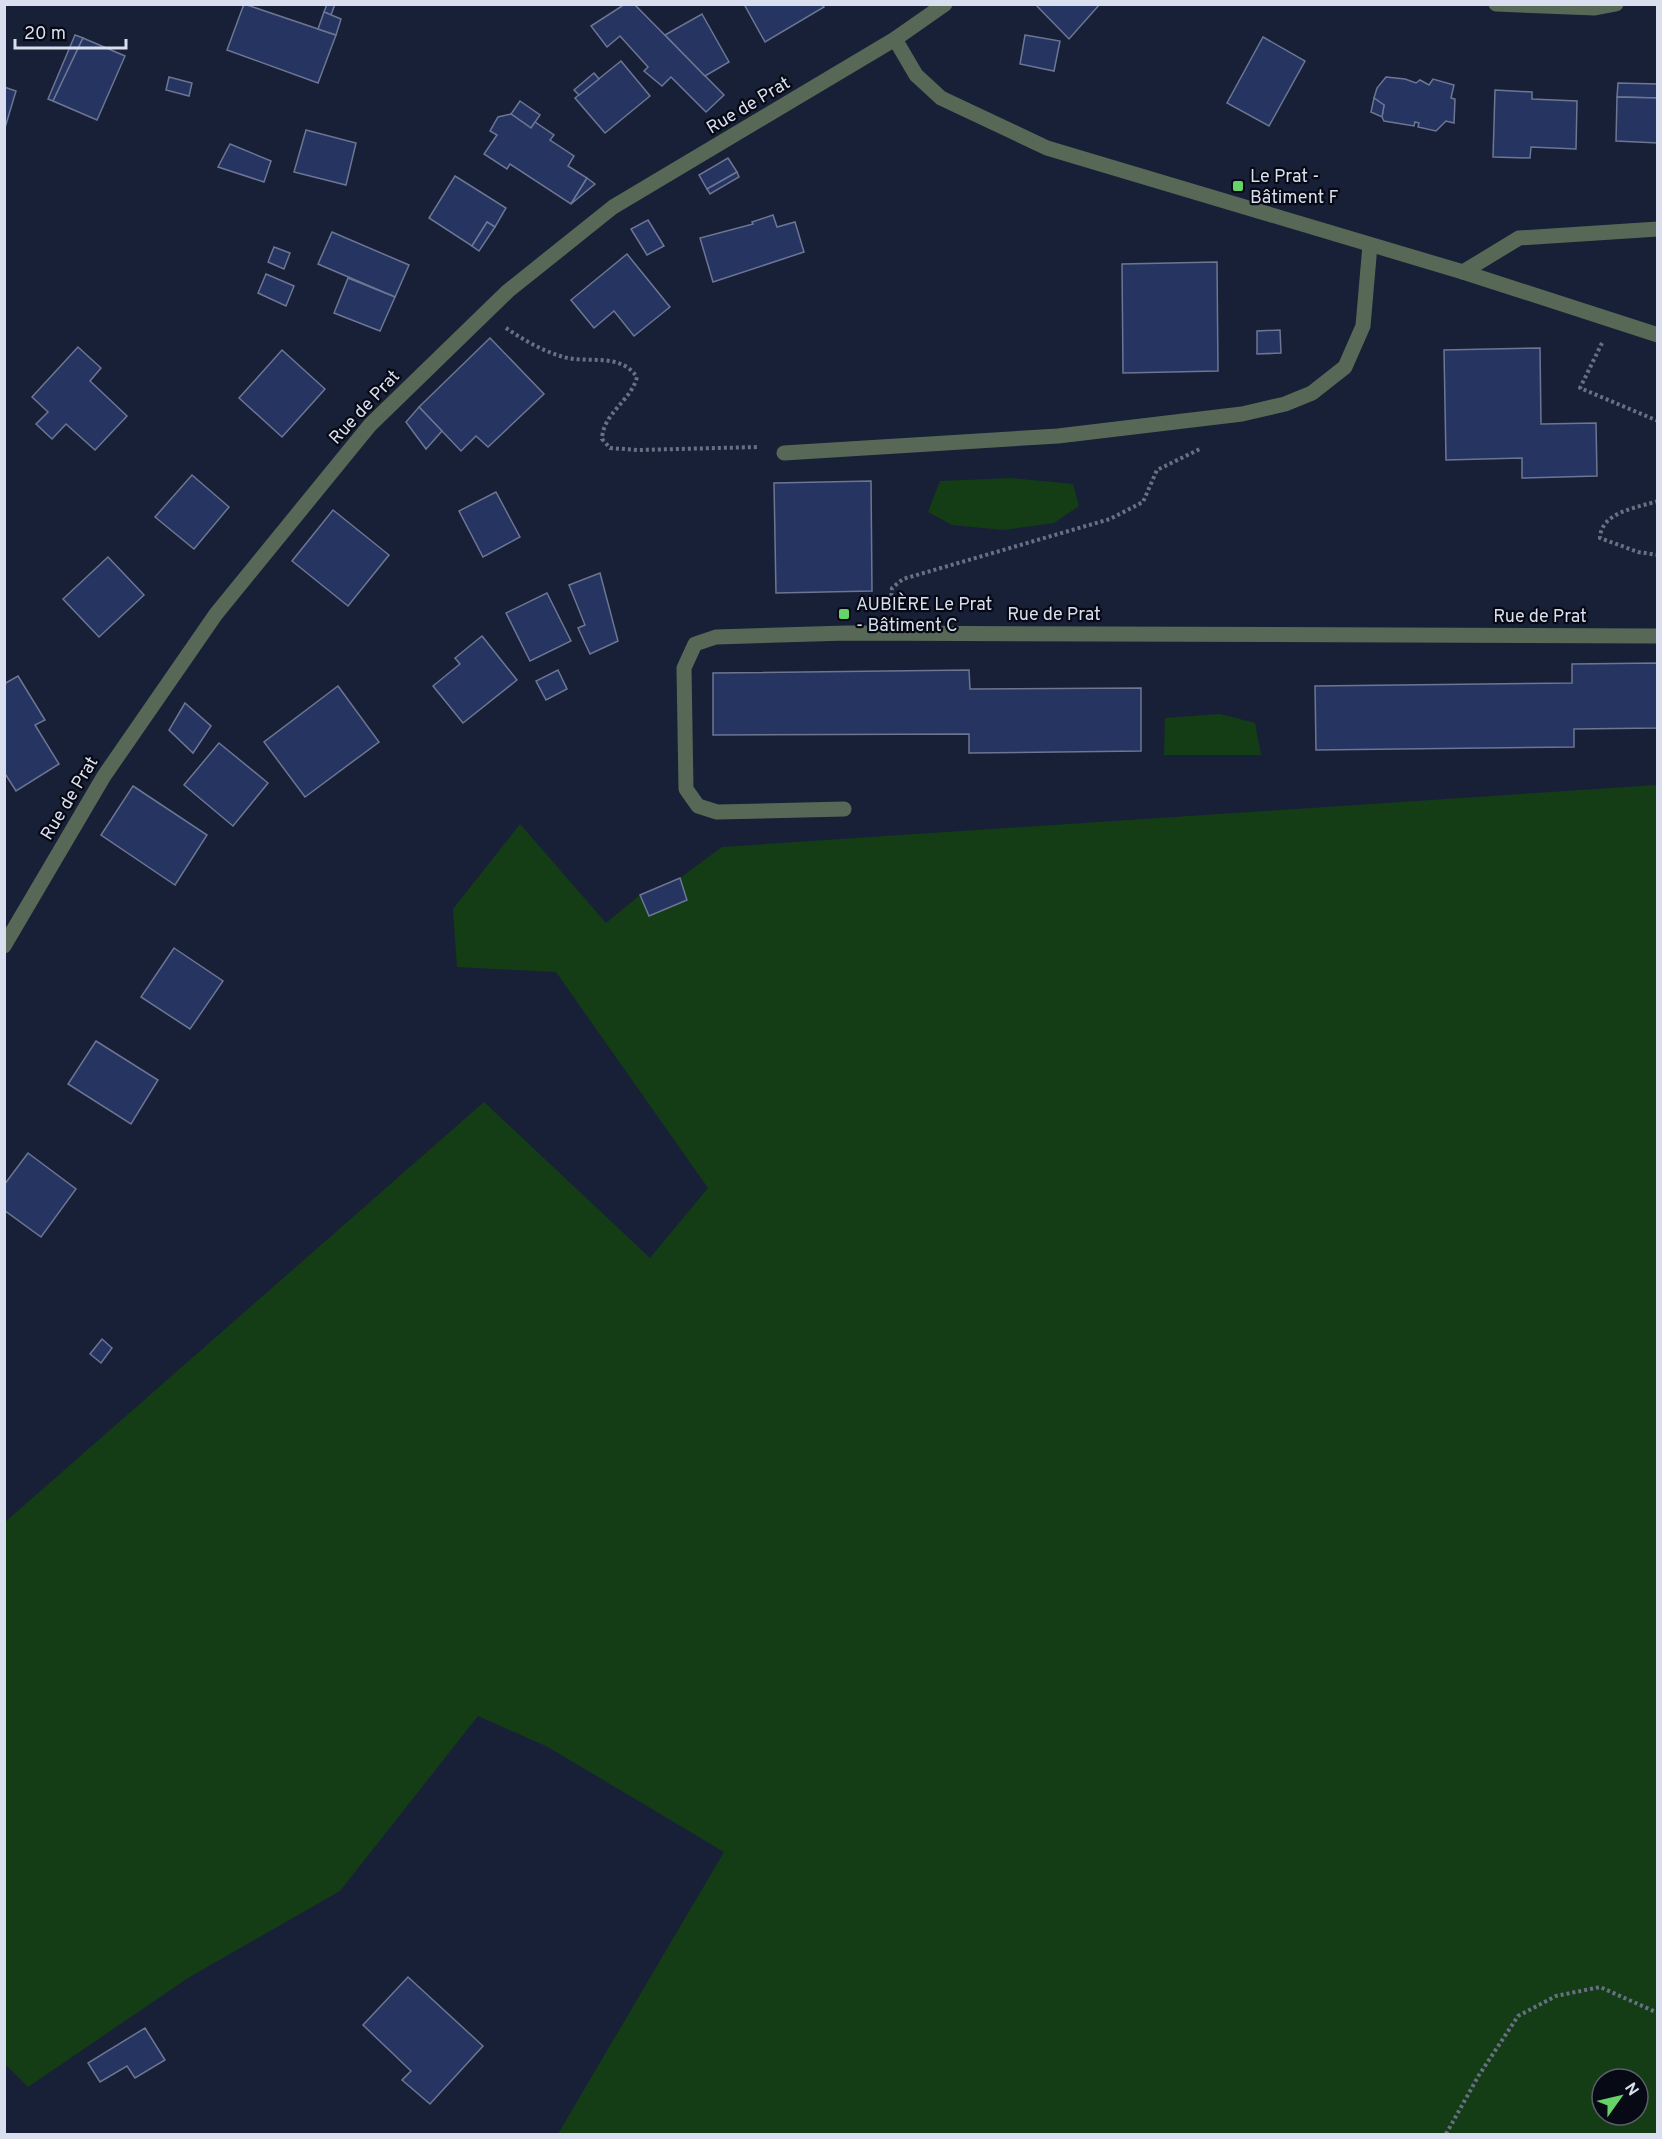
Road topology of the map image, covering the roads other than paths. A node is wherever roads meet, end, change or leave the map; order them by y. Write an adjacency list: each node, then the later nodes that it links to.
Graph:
1 (945, 4): 4 (street, Rue de Prat)
2 (1497, 4): 3 (street)
3 (1616, 4)
4 (895, 39): 6 (street); 12 (street, Rue de Prat)
5 (1658, 229): 7 (street)
6 (1370, 245): 7 (street); 9 (street)
7 (1463, 272): 8 (street)
8 (1658, 335)
9 (784, 453)
10 (1658, 636): 11 (street, Rue de Prat)
11 (844, 809)
12 (4, 946)

